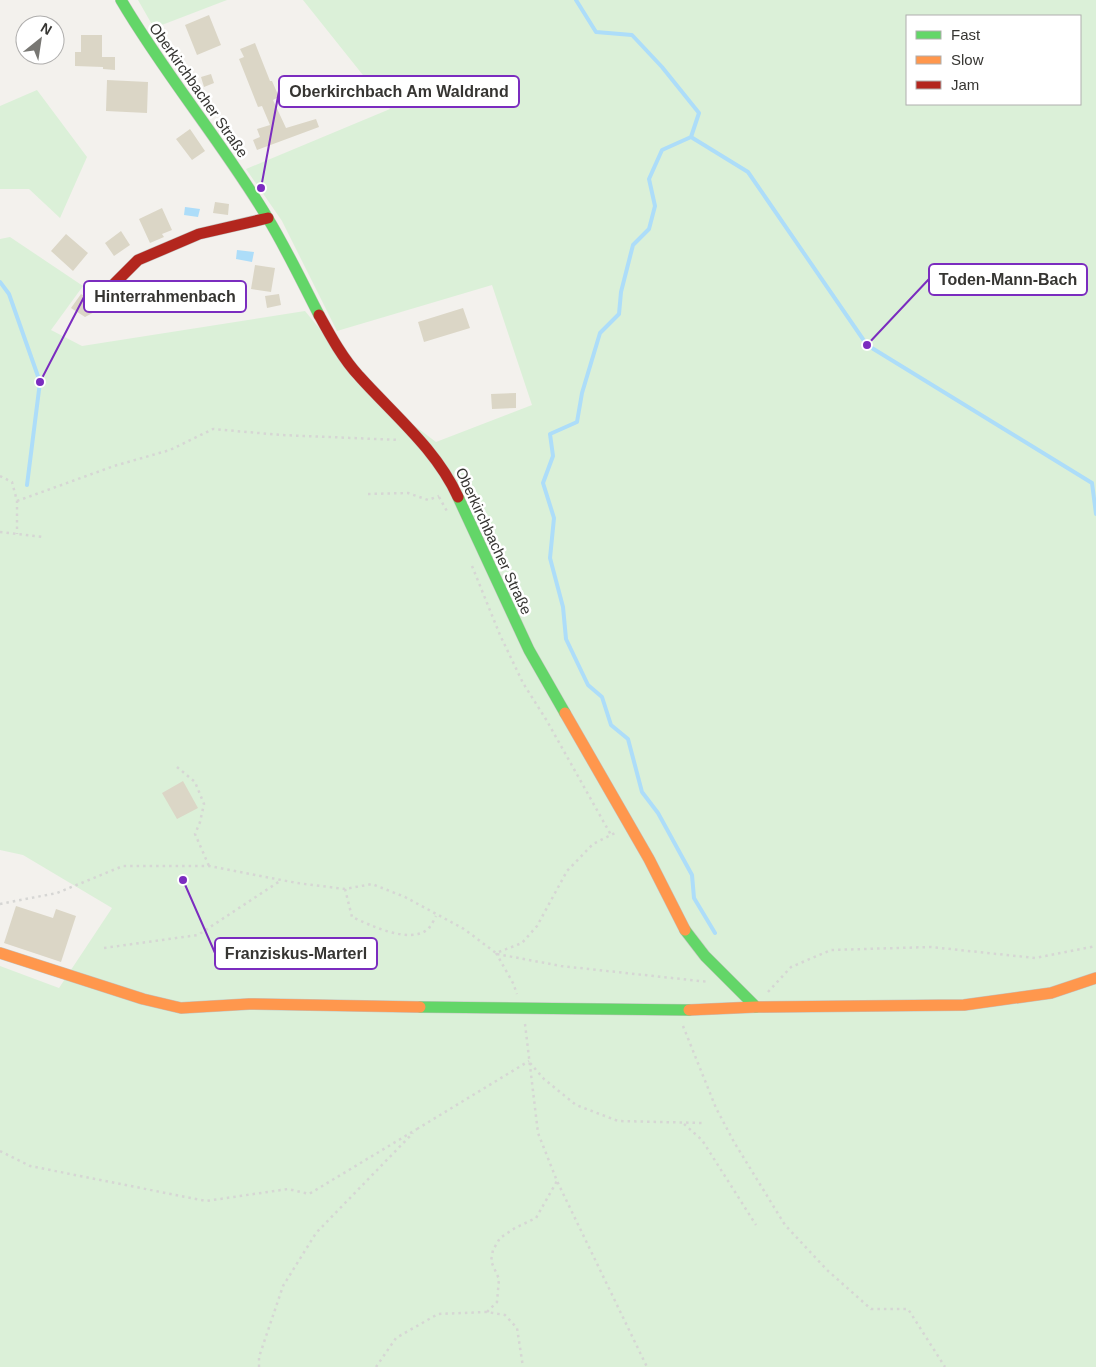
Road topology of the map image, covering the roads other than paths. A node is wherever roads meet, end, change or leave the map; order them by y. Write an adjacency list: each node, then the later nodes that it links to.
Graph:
1 (121, 0): 2 (street, Oberkirchbacher Straße)
2 (268, 218): 3 (street); 6 (street, Oberkirchbacher Straße)
3 (109, 289)
4 (0, 953): 6 (street)
5 (1096, 978): 6 (street)
6 (756, 1007)

